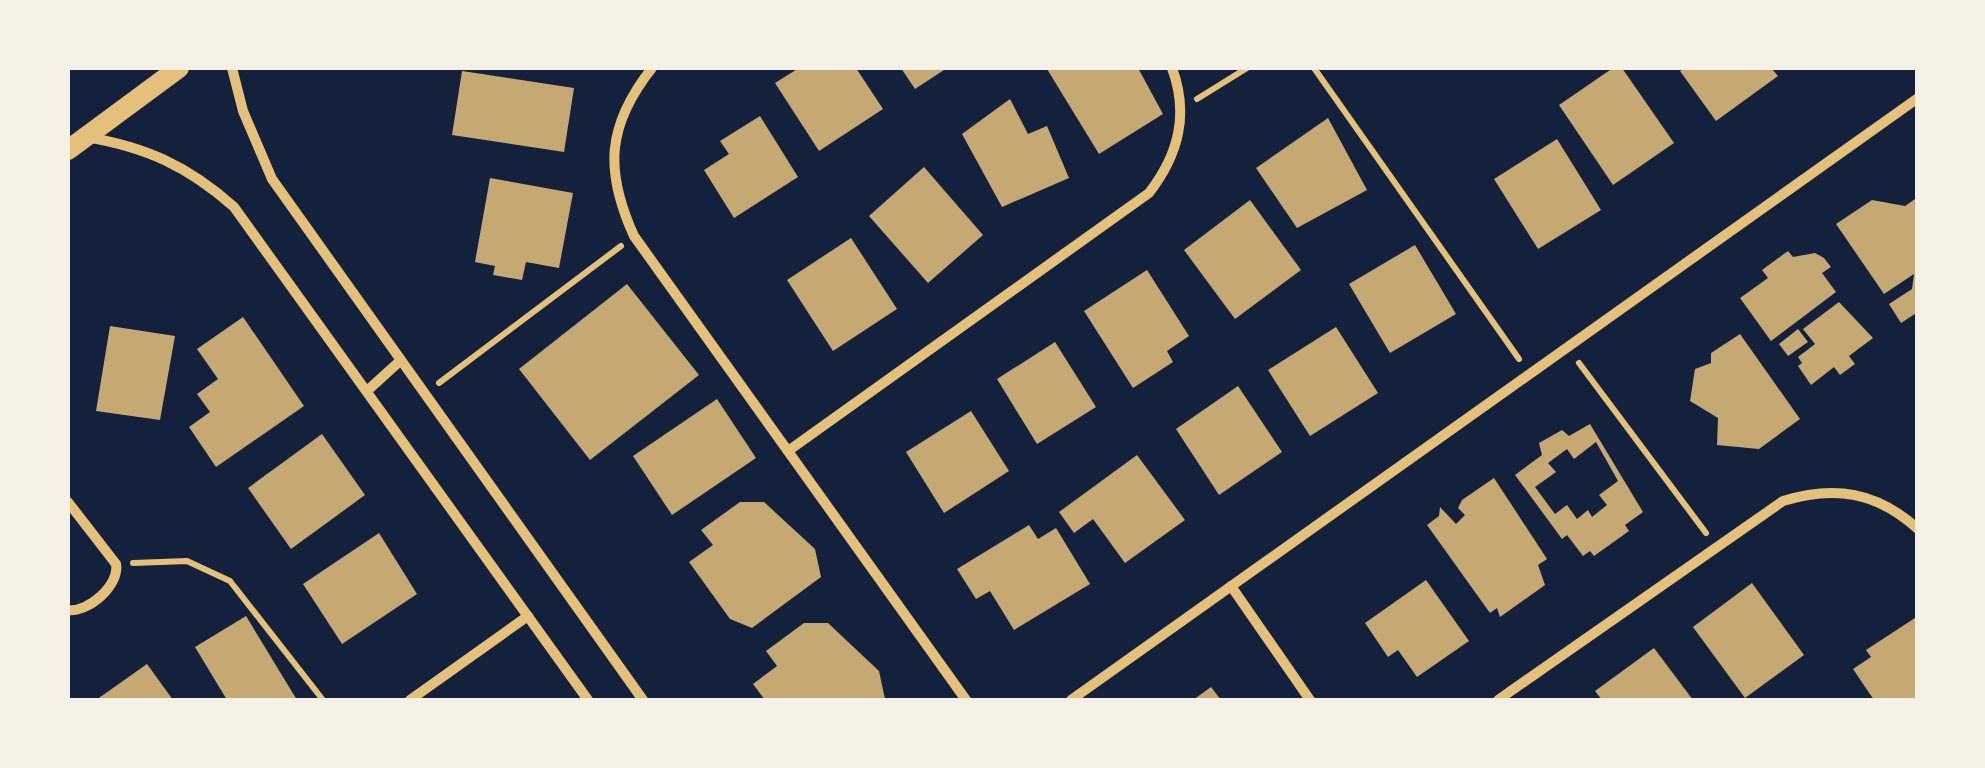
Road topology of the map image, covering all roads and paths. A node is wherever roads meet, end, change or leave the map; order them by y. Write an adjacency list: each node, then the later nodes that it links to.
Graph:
1 (179, 68): 9 (main road)
2 (232, 68): 13 (street)
3 (652, 68): 11 (street)
4 (1172, 68): 8 (street)
5 (1247, 68): 8 (path)
6 (1314, 68): 14 (path)
7 (1918, 98): 12 (street)
8 (1182, 109): 17 (street)
9 (86, 137): 10 (main road); 15 (street)
10 (68, 150)
11 (634, 236): 16 (path); 17 (street)
12 (1567, 346): 14 (street); 20 (path)
13 (400, 361): 15 (street); 16 (street)
14 (1528, 373): 22 (street)
15 (368, 390): 24 (street)
16 (424, 394): 28 (street)
17 (788, 451): 29 (street)
18 (68, 502): 21 (street)
19 (1918, 529): 20 (street)
20 (1716, 546): 32 (street)
21 (116, 564): 23 (street); 25 (path)
22 (1231, 586): 30 (street); 31 (street)
23 (68, 610)
24 (528, 616): 26 (street); 27 (street)
25 (323, 700)
26 (410, 700)
27 (588, 700)
28 (643, 700)
29 (966, 700)
30 (1071, 700)
31 (1310, 700)
32 (1498, 700)

